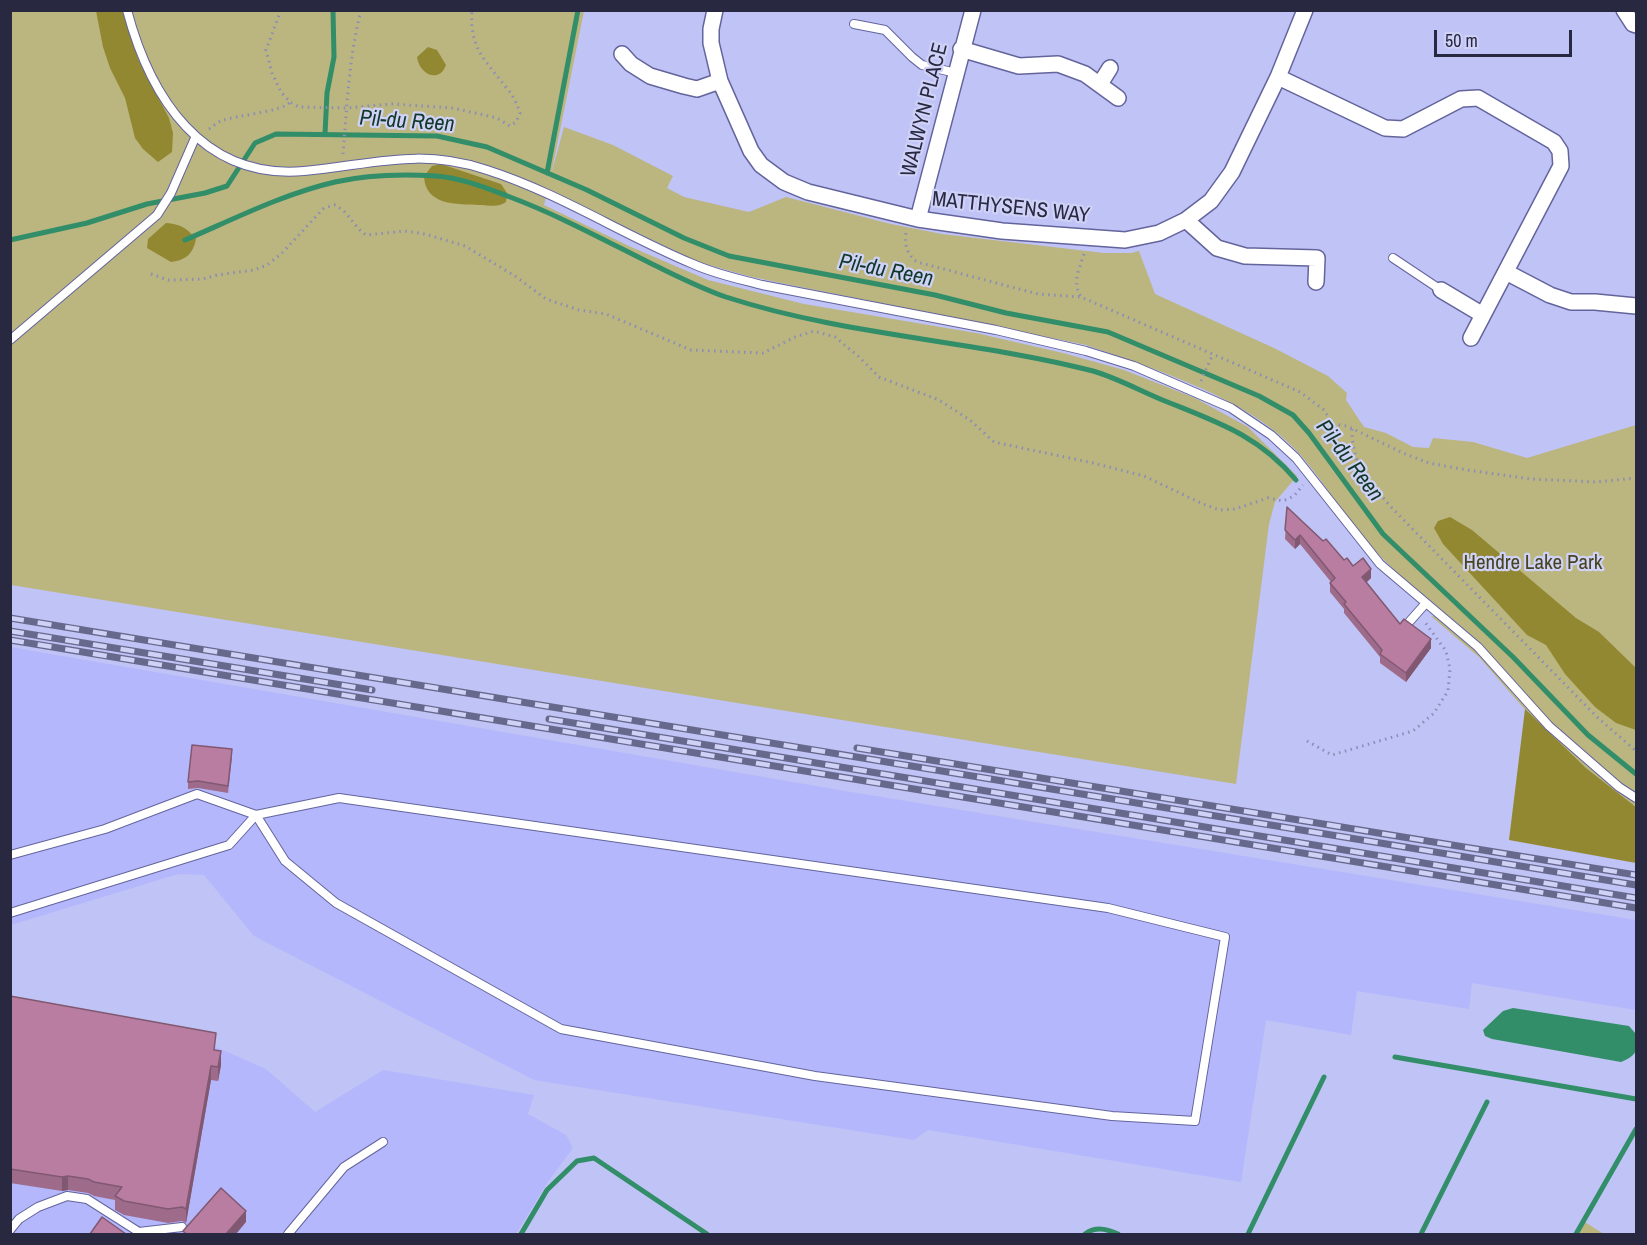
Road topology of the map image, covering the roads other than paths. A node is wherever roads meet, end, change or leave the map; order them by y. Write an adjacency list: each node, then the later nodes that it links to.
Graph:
1 (127, 10): 16 (lane)
2 (715, 10): 13 (street, MATTHYSENS WAY)
3 (973, 10): 8 (street, WALWYN PLACE)
4 (1305, 10): 12 (street, MATTHYSENS WAY)
5 (1624, 10): 7 (street)
6 (854, 24): 11 (lane)
7 (1636, 25)
8 (962, 50): 11 (street, WALWYN PLACE); 14 (street)
9 (622, 54): 13 (street)
10 (1110, 68): 14 (street)
11 (956, 73): 17 (street, WALWYN PLACE)
12 (1278, 77): 18 (street, MATTHYSENS WAY); 20 (street)
13 (720, 81): 17 (street, MATTHYSENS WAY)
14 (1100, 84): 15 (street)
15 (1118, 98)
16 (195, 138): 26 (lane); 27 (lane)
17 (913, 218): 18 (street, MATTHYSENS WAY)
18 (1186, 220): 21 (street)
19 (1393, 258): 22 (lane)
20 (1506, 272): 23 (street); 24 (street)
21 (1316, 282)
22 (1441, 290): 24 (street)
23 (1636, 306)
24 (1483, 315): 25 (street)
25 (1471, 338)
26 (10, 340)
27 (1426, 603): 28 (lane); 29 (lane)
28 (1410, 621)
29 (1636, 798)
30 (256, 815): 30 (lane); 31 (lane); 32 (lane)
31 (10, 855)
32 (10, 913)
33 (383, 1142): 37 (lane)
34 (182, 1227): 36 (lane)
35 (10, 1230): 36 (lane)
36 (141, 1233)
37 (288, 1234)

